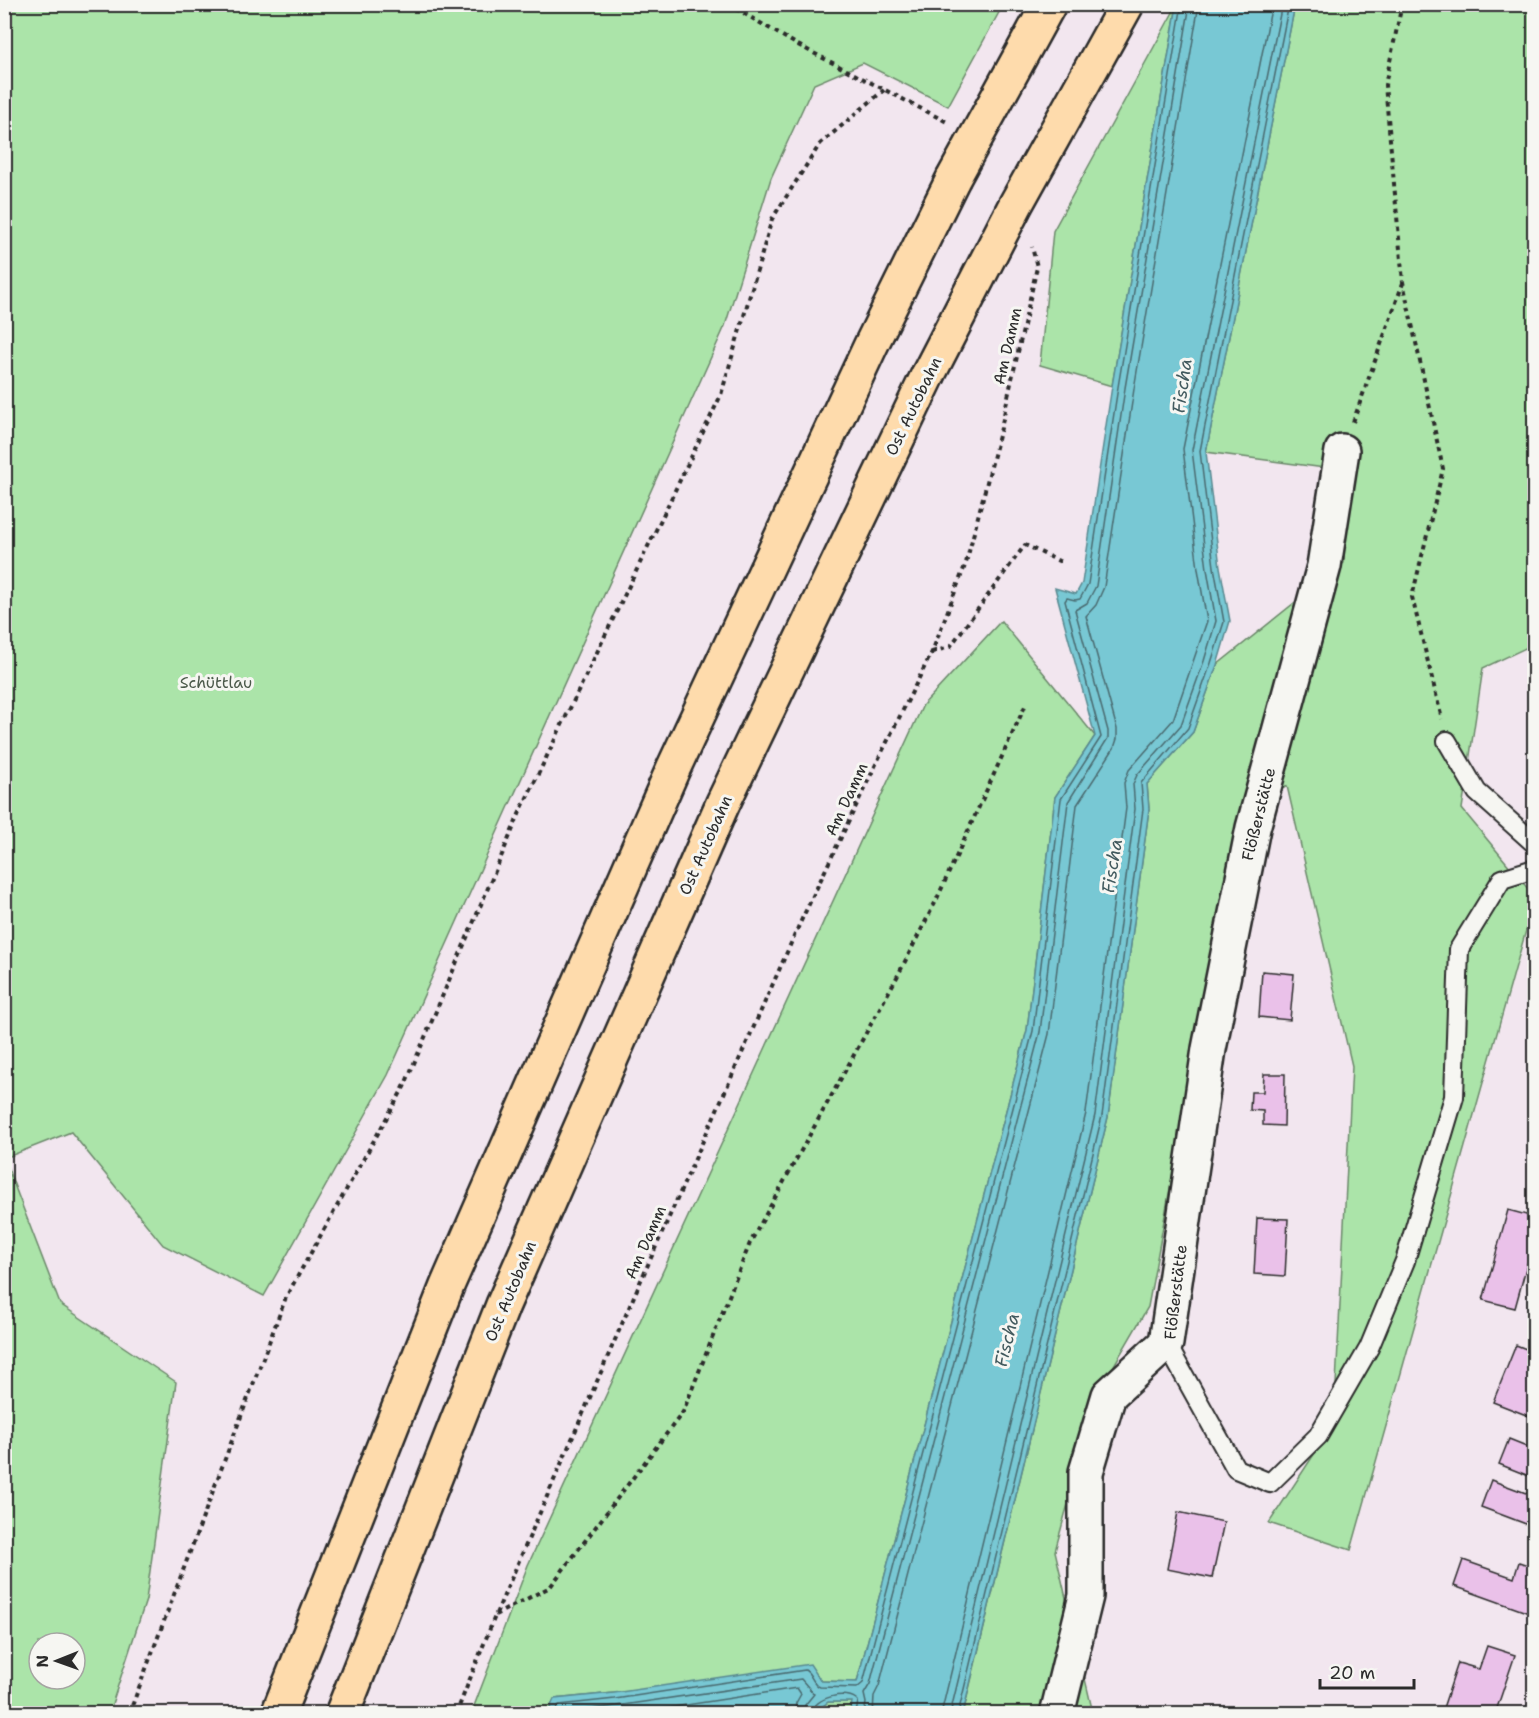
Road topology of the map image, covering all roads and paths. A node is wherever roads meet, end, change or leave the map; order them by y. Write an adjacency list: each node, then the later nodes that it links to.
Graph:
1 (728, 4): 5 (path)
2 (1049, 4): 19 (highway, bridge)
3 (1127, 4): 20 (highway, Ost Autobahn, bridge)
4 (1402, 4): 8 (path)
5 (884, 90): 6 (path); 18 (path)
6 (958, 128)
7 (1031, 244): 11 (path, Am Damm)
8 (1403, 282): 9 (path); 13 (path)
9 (1342, 451): 16 (street, Flößerstätte)
10 (1063, 563): 11 (path)
11 (932, 652): 17 (path, Am Damm)
12 (1026, 704): 17 (path)
13 (1447, 741): 14 (lane)
14 (1534, 843)
15 (1534, 869): 16 (lane, Flößerstätte)
16 (1166, 1342): 22 (street)
17 (495, 1616): 21 (path, Am Damm)
18 (129, 1713)
19 (278, 1713)
20 (342, 1713)
21 (456, 1713)
22 (1057, 1713)

